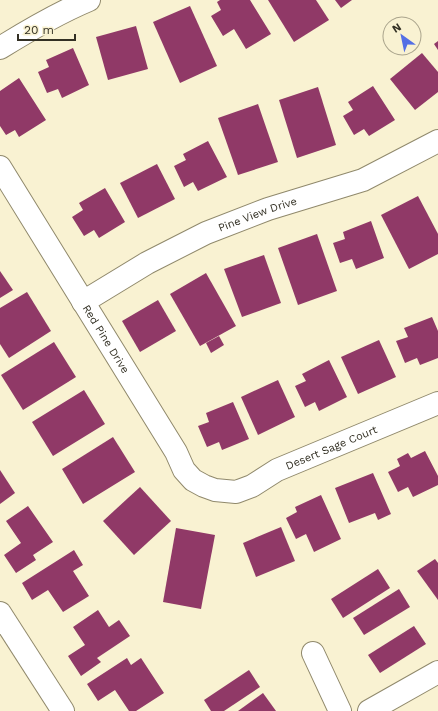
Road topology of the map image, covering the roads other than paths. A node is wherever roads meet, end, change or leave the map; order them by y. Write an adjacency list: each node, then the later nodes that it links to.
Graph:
1 (89, 0): 2 (street)
2 (0, 48)
3 (438, 141): 5 (street, Pine View Drive)
4 (0, 167): 5 (street, Red Pine Drive)
5 (83, 302): 7 (street, Red Pine Drive)
6 (438, 403): 7 (street, Desert Sage Court)
7 (227, 492)
8 (0, 613): 11 (street)
9 (313, 653): 12 (street)
10 (438, 672): 13 (street)
11 (63, 711)
12 (340, 711)
13 (369, 711)

